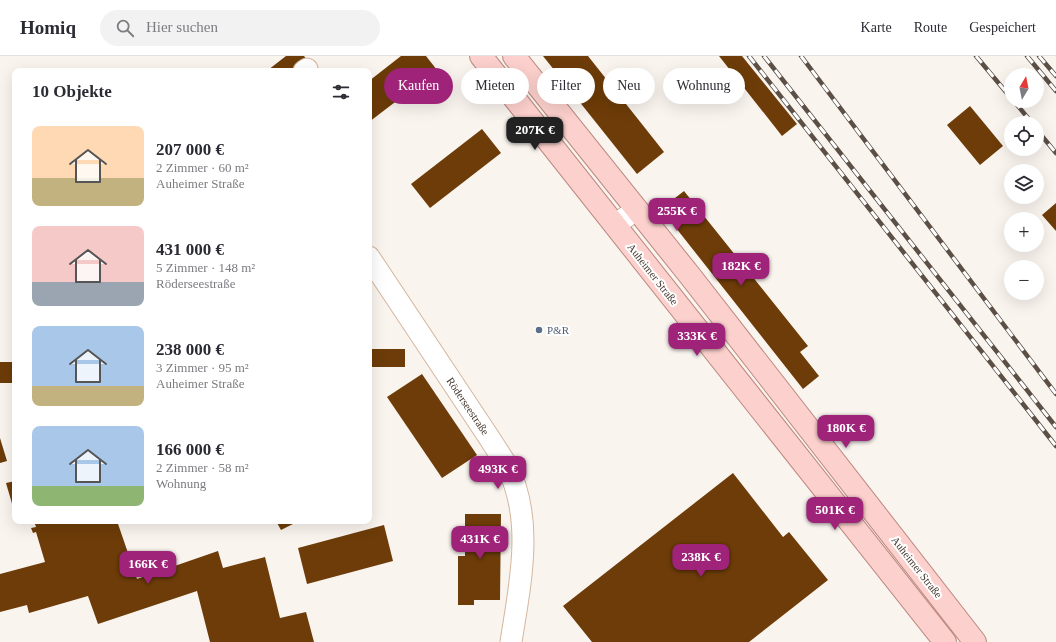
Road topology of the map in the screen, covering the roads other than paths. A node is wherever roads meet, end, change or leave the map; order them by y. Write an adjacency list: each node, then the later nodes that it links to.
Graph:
1 (481, 56): 4 (main road, Auheimer Straße)
2 (514, 56): 3 (main road, Auheimer Straße)
3 (637, 209): 4 (street); 8 (main road, Auheimer Straße)
4 (614, 225): 7 (main road, Auheimer Straße)
5 (372, 262): 6 (street, Röderseestraße)
6 (511, 642)
7 (945, 642)
8 (975, 642)

